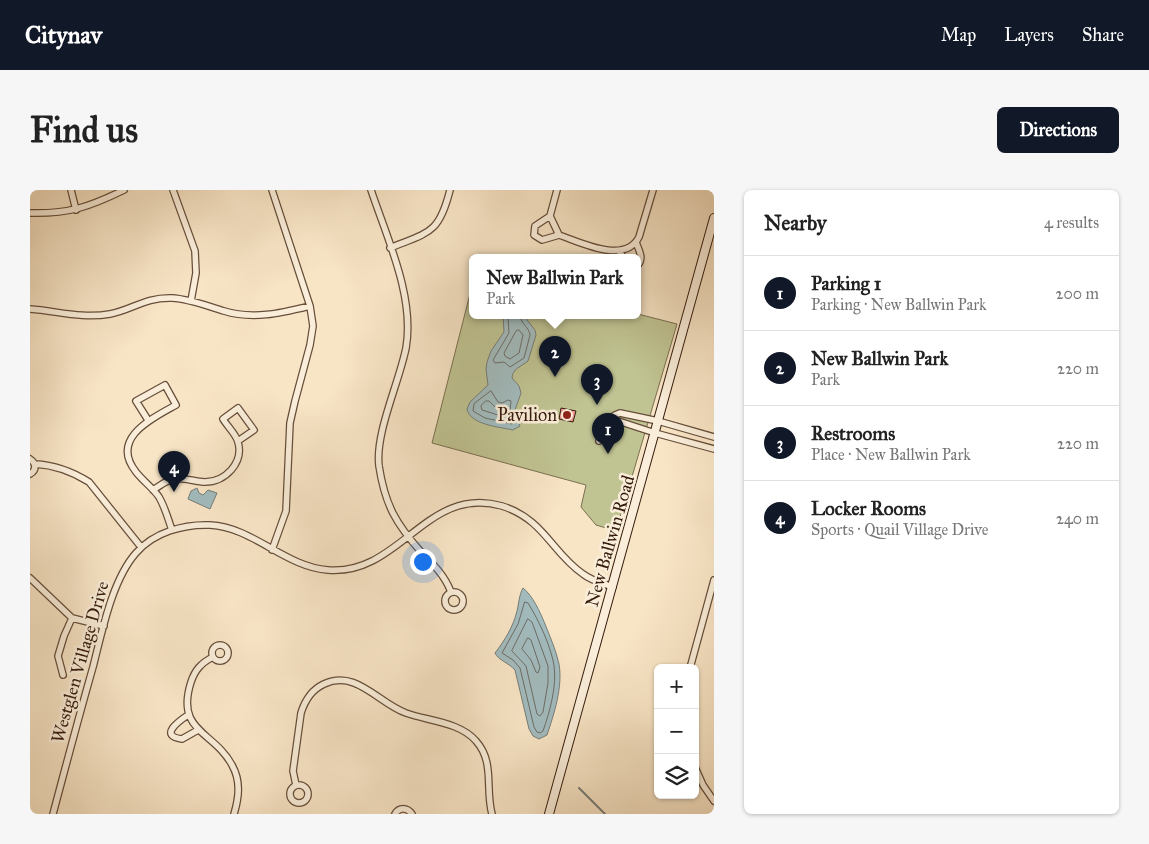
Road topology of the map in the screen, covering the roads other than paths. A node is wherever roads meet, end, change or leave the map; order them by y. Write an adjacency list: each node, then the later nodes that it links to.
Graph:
1 (71, 190): 9 (street)
2 (124, 190): 9 (street)
3 (174, 190): 19 (street)
4 (272, 190): 20 (street)
5 (371, 190): 15 (street)
6 (450, 190): 15 (street)
7 (557, 190): 11 (street)
8 (653, 190): 14 (street)
9 (76, 210): 10 (street)
10 (30, 213)
11 (550, 216): 13 (street); 13 (street)
12 (714, 218): 24 (main road, New Ballwin Road)
13 (559, 235): 16 (street)
14 (636, 242): 16 (street); 18 (street)
15 (390, 248): 35 (street)
16 (619, 251): 17 (street)
17 (621, 254)
18 (641, 261)
19 (191, 301): 20 (street); 21 (street)
20 (310, 306): 37 (street)
21 (30, 309)
22 (609, 418): 24 (street); 25 (street); 28 (street)
23 (148, 420): 23 (street); 33 (street)
24 (658, 421): 25 (main road, New Ballwin Road); 26 (street)
25 (655, 433): 29 (street); 40 (main road, New Ballwin Road)
26 (714, 436)
27 (238, 441): 27 (street); 33 (street)
28 (599, 441)
29 (714, 449)
30 (30, 458): 31 (street)
31 (35, 464): 32 (street); 36 (street)
32 (30, 474)
33 (153, 490): 34 (street)
34 (172, 530): 36 (street, Westglen Village Drive); 37 (street, Westglen Village Drive)
35 (408, 536): 37 (street, Westglen Village Drive); 40 (street, Westglen Village Drive); 41 (street)
36 (140, 548): 43 (street, Westglen Village Drive)
37 (272, 550)
38 (30, 578): 42 (street)
39 (714, 580): 45 (street)
40 (613, 587): 57 (main road, New Ballwin Road)
41 (451, 592)
42 (72, 618): 43 (street); 46 (street)
43 (104, 626): 52 (street, Westglen Village Drive)
44 (213, 657): 47 (street)
45 (691, 664)
46 (63, 676)
47 (188, 715): 48 (street); 48 (street)
48 (198, 730): 53 (street)
49 (699, 776): 51 (street)
50 (296, 786): 56 (street)
51 (714, 801)
52 (53, 814)
53 (234, 814)
54 (395, 814): 55 (street)
55 (412, 814)
56 (492, 814)
57 (549, 814)

